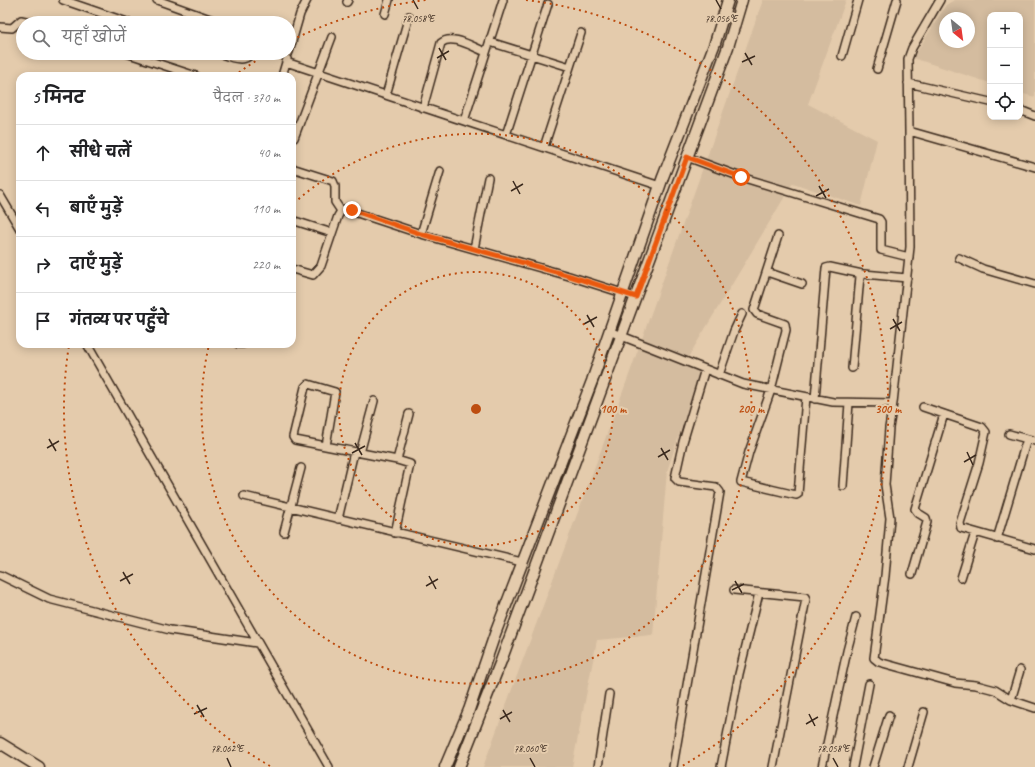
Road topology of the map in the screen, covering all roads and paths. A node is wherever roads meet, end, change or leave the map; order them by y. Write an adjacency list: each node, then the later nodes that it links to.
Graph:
1 (63, 0): 13 (street)
2 (157, 0): 14 (street)
3 (307, 0): 18 (street)
4 (389, 0): 12 (street)
5 (503, 0): 21 (street)
6 (728, 0): 22 (main road)
7 (742, 0): 23 (main road)
8 (858, 0): 26 (street)
9 (897, 0): 30 (street)
10 (940, 0): 34 (street)
11 (548, 4): 25 (street)
12 (385, 14)
13 (110, 16)
14 (201, 16)
15 (409, 16): 35 (street)
16 (16, 24): 17 (street)
17 (0, 27)
18 (296, 28)
19 (581, 33): 29 (street)
20 (332, 37): 33 (street)
21 (490, 42): 24 (street); 25 (street)
22 (715, 43): 23 (main road); 50 (main road)
23 (728, 47): 45 (main road)
24 (486, 52): 37 (street); 40 (street)
25 (532, 55): 29 (street); 43 (street)
26 (842, 56)
27 (147, 60): 31 (street)
28 (286, 62): 32 (street); 33 (street)
29 (570, 67): 44 (street)
30 (877, 69)
31 (184, 72)
32 (283, 72)
33 (318, 72): 35 (street); 42 (street)
34 (908, 83): 36 (street); 41 (street)
35 (386, 95): 37 (street)
36 (987, 101)
37 (423, 108): 40 (street)
38 (1023, 111): 39 (street)
39 (1035, 116)
40 (464, 121): 43 (street)
41 (909, 130): 46 (street); 59 (street)
42 (296, 132)
43 (506, 135): 44 (street)
44 (544, 148): 50 (street)
45 (687, 157): 59 (street); 68 (main road)
46 (1035, 167)
47 (296, 169): 52 (street)
48 (440, 171): 56 (street)
49 (488, 178): 58 (street)
50 (660, 186): 67 (main road)
51 (0, 195): 54 (street)
52 (341, 210): 55 (street); 56 (street)
53 (296, 221): 55 (street)
54 (16, 222)
55 (332, 233): 61 (street)
56 (421, 234): 58 (street)
57 (778, 236): 62 (street)
58 (474, 249): 67 (street)
59 (909, 257): 64 (street)
60 (959, 258): 66 (street)
61 (296, 270)
62 (767, 272): 65 (street); 76 (street)
63 (862, 274): 64 (street); 73 (street); 78 (street)
64 (907, 278): 81 (street)
65 (802, 284)
66 (1035, 284)
67 (622, 294): 68 (street); 70 (main road)
68 (636, 297): 71 (main road)
69 (742, 314): 75 (street)
70 (609, 331): 71 (street); 101 (main road)
71 (621, 335): 74 (street); 108 (main road)
72 (89, 348): 110 (street)
73 (852, 368)
74 (705, 369): 75 (street); 125 (street)
75 (719, 375): 76 (street)
76 (771, 390): 77 (street); 77 (street)
77 (806, 397): 78 (street)
78 (815, 399): 80 (street)
79 (374, 401): 89 (street)
80 (849, 403): 81 (street); 92 (street)
81 (893, 403): 114 (street)
82 (923, 407): 84 (street)
83 (409, 414): 90 (street)
84 (944, 414): 98 (street); 102 (street)
85 (1008, 434): 86 (street)
86 (1027, 439): 87 (street); 99 (street)
87 (1035, 441)
88 (326, 446): 88 (street); 89 (street)
89 (357, 452): 90 (street); 95 (street)
90 (397, 460): 97 (street)
91 (301, 468): 94 (street)
92 (843, 486)
93 (244, 496): 94 (street)
94 (290, 507): 95 (street); 96 (street)
95 (338, 519): 97 (street)
96 (284, 532)
97 (395, 532): 101 (street)
98 (975, 533): 99 (street); 104 (street)
99 (997, 539): 100 (street)
100 (1035, 549)
101 (522, 562): 107 (main road)
102 (912, 574)
103 (0, 575): 110 (street)
104 (961, 578)
105 (734, 590): 106 (street)
106 (759, 593): 126 (street); 127 (street)
107 (508, 600): 108 (main road); 122 (main road)
108 (522, 605): 123 (main road)
109 (856, 617): 128 (street)
110 (257, 643): 121 (street)
111 (1020, 670): 114 (street)
112 (869, 684): 129 (street)
113 (610, 694): 124 (street)
114 (1011, 700): 115 (street)
115 (1035, 708)
116 (924, 712): 131 (street)
117 (889, 715): 130 (street)
118 (0, 743): 119 (main road)
119 (24, 763): 120 (main road)
120 (39, 767)
121 (329, 767)
122 (445, 767)
123 (459, 767)
124 (598, 767)
125 (673, 767)
126 (721, 767)
127 (773, 767)
128 (822, 767)
129 (853, 767)
130 (873, 767)
131 (908, 767)

